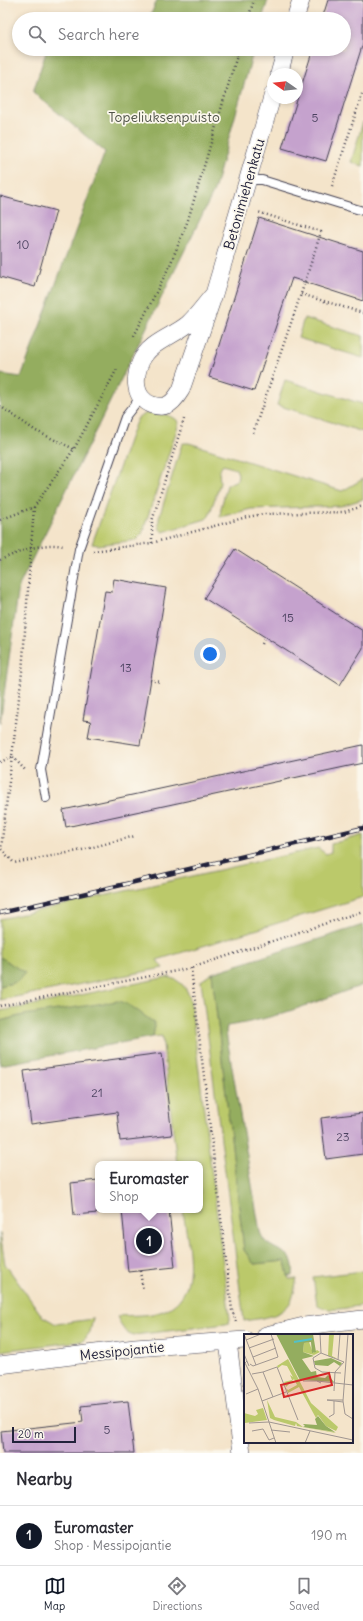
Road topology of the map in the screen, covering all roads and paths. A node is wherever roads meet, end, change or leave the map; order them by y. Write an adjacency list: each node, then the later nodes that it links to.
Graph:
1 (254, 0): 3 (path)
2 (301, 0): 4 (street)
3 (250, 12)
4 (297, 12)
5 (237, 56): 17 (path)
6 (284, 56): 7 (street)
7 (281, 68)
8 (363, 91): 11 (path)
9 (270, 104): 10 (street, Betonimiehenkatu)
10 (247, 180): 11 (lane); 14 (street, Betonimiehenkatu)
11 (328, 200): 13 (lane)
12 (252, 210): 15 (path)
13 (363, 211)
14 (214, 294): 19 (street, Betonimiehenkatu); 19 (street, Betonimiehenkatu)
15 (301, 294): 16 (path); 21 (path)
16 (363, 313)
17 (133, 338)
18 (119, 366): 22 (path)
19 (140, 398): 27 (lane)
20 (0, 406): 22 (path)
21 (253, 433)
22 (74, 449): 24 (path)
23 (363, 506): 27 (path)
24 (34, 507): 25 (path); 26 (path)
25 (0, 520)
26 (30, 547): 27 (path); 28 (path); 33 (path)
27 (79, 549): 35 (lane)
28 (0, 560)
29 (265, 637): 30 (path)
30 (262, 644)
31 (150, 680): 32 (path)
32 (160, 682)
33 (12, 757): 34 (path); 36 (path)
34 (0, 762)
35 (46, 798)
36 (135, 836)
37 (363, 911): 38 (path)
38 (191, 968): 39 (path); 44 (path)
39 (0, 1006)
40 (140, 1271): 41 (path)
41 (143, 1290)
42 (363, 1319): 43 (street)
43 (270, 1334)
44 (238, 1341): 45 (street, Messipojantie); 46 (street)
45 (0, 1365)
46 (242, 1453)

